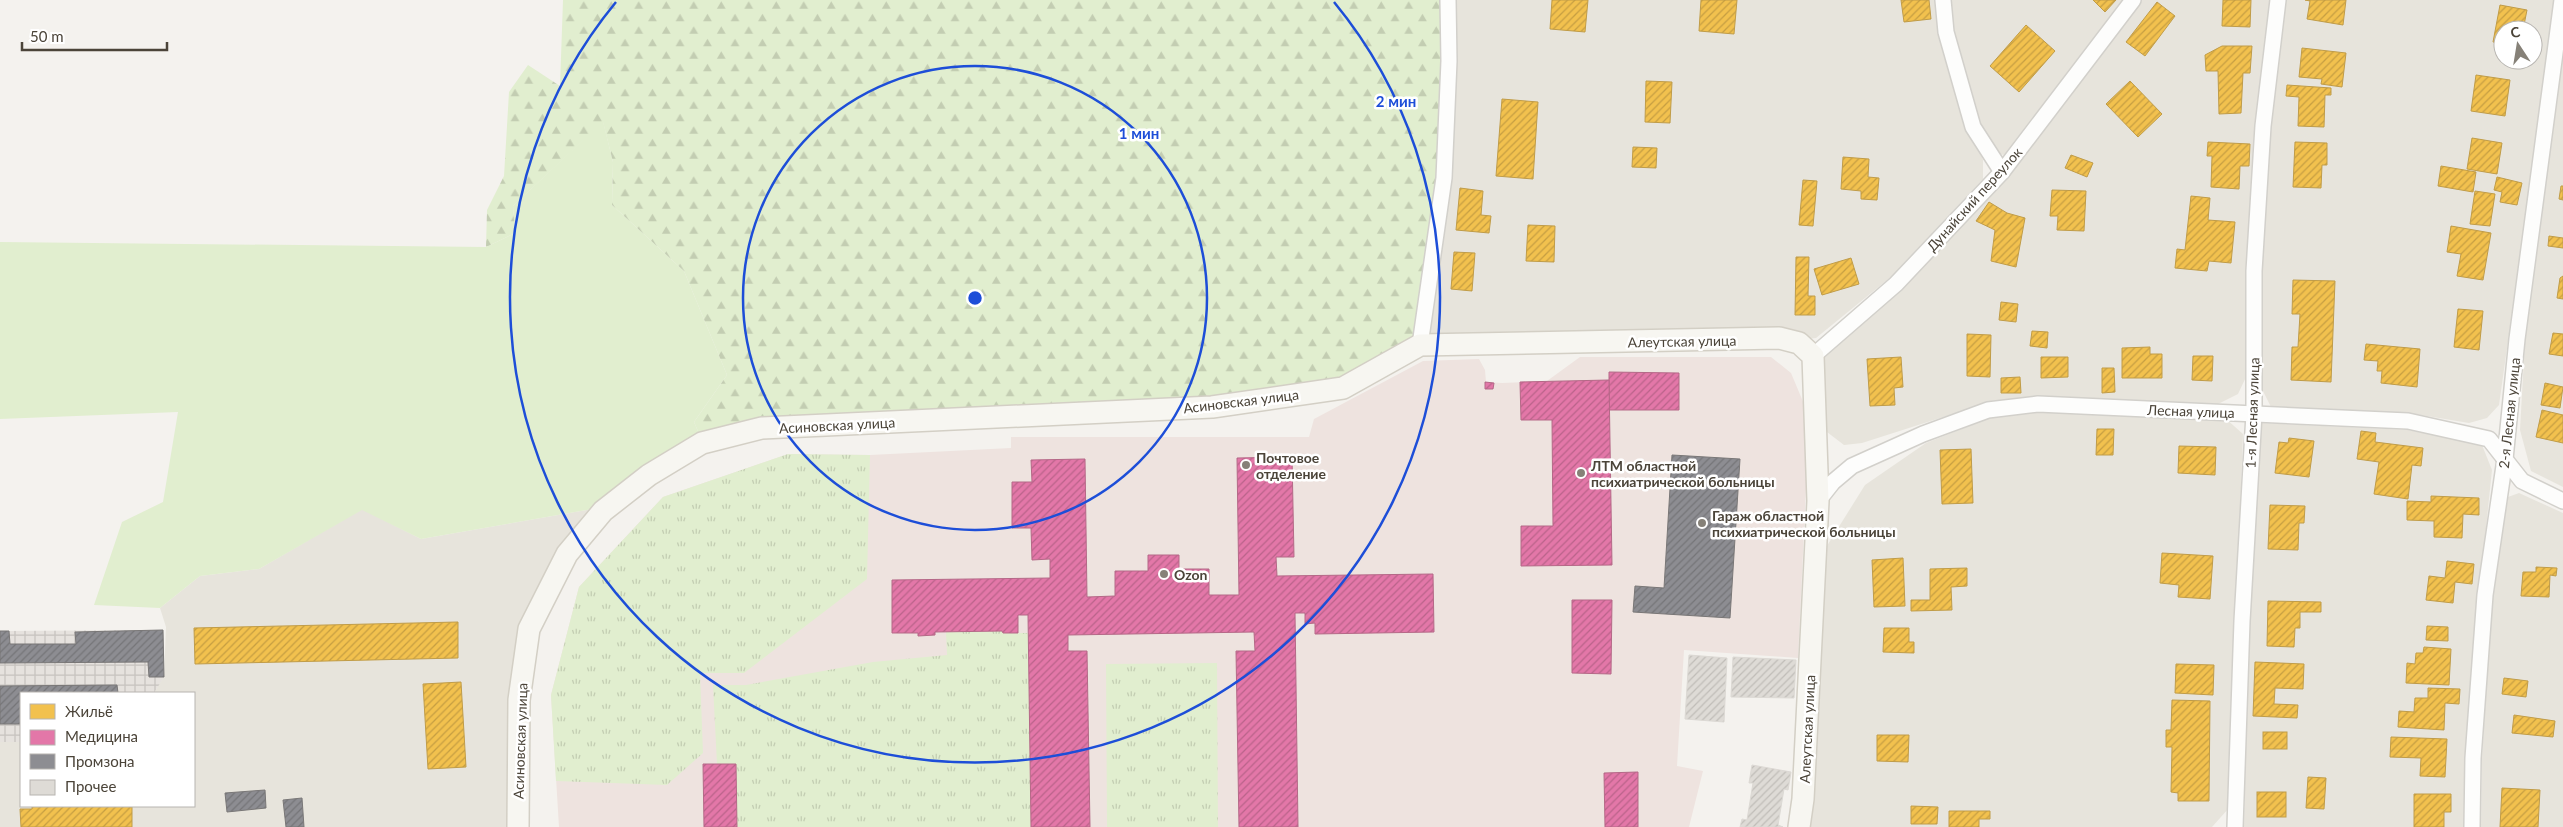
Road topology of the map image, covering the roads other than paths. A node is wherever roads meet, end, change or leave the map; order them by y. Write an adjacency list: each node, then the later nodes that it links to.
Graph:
1 (1448, 0): 7 (street)
2 (1943, 0): 6 (street)
3 (2133, 0): 6 (street, Дунайский переулок)
4 (2278, 0): 9 (street, 1-я Лесная улица)
5 (2562, 0): 10 (street, 2-я Лесная улица)
6 (2002, 172): 8 (street, Дунайский переулок)
7 (1420, 345): 8 (street, Алеутская улица); 13 (street, Асиновская улица)
8 (1813, 356): 11 (street, Алеутская улица)
9 (2254, 414): 10 (street, Лесная улица); 11 (street, Лесная улица); 15 (street, 1-я Лесная улица)
10 (2505, 459): 12 (street, Лесная улица); 16 (street, 2-я Лесная улица)
11 (1818, 501): 14 (street, Алеутская улица)
12 (2563, 501)
13 (518, 827)
14 (1798, 827)
15 (2235, 827)
16 (2472, 827)

